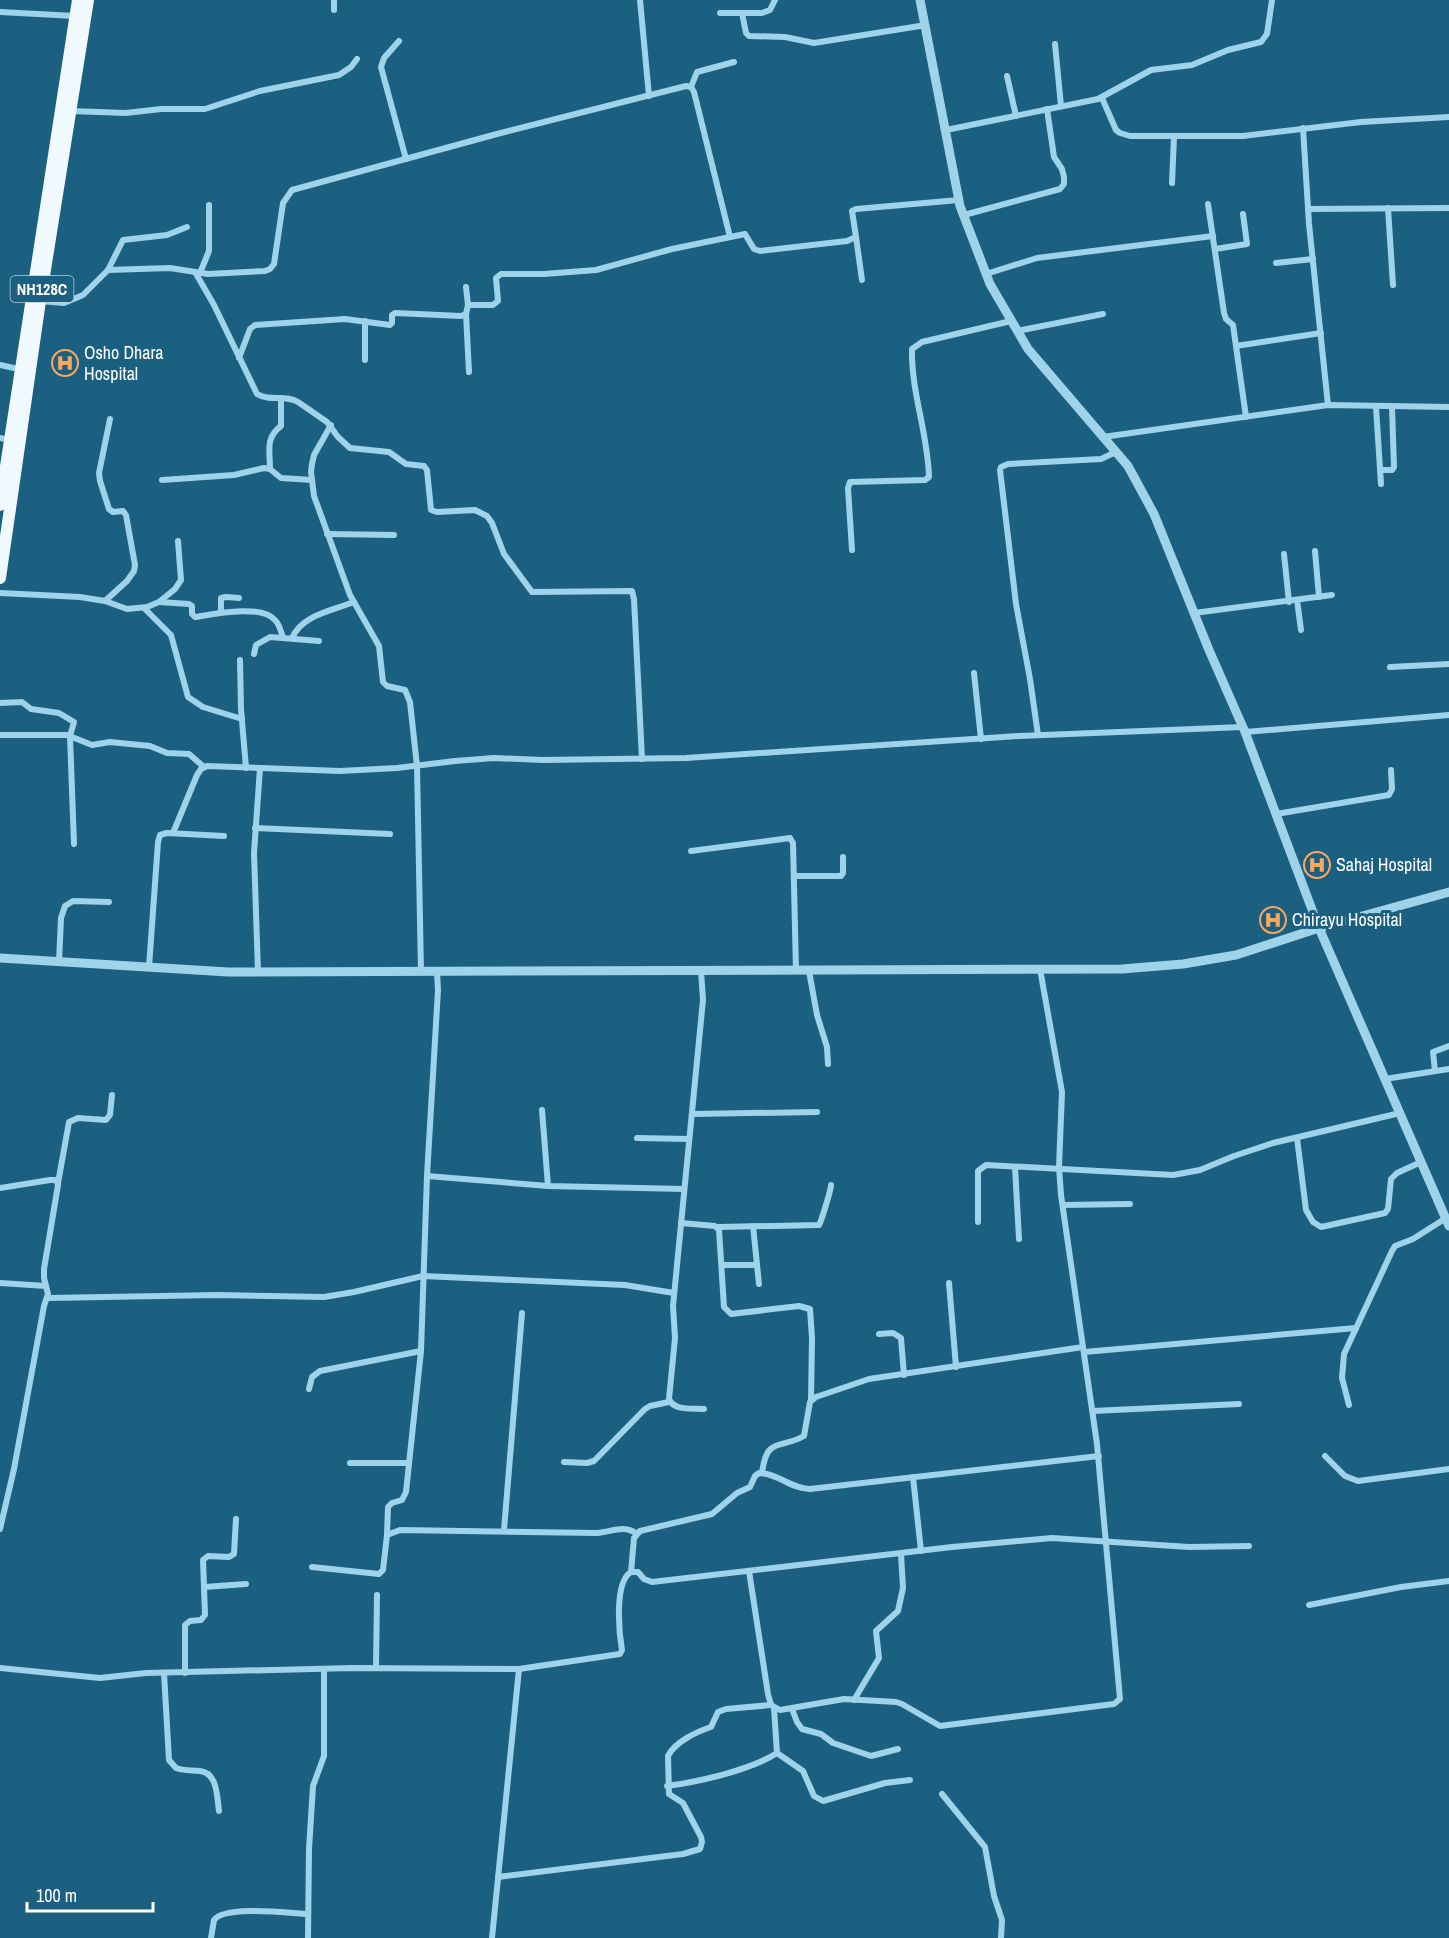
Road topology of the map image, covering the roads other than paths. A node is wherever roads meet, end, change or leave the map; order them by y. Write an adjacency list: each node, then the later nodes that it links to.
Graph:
1 (78, 0): 12 (highway, NH128C)
2 (88, 0): 24 (highway, NH128C)
3 (334, 0): 8 (street)
4 (640, 0): 20 (street)
5 (775, 0): 11 (street)
6 (920, 0): 13 (street)
7 (1272, 0): 21 (street)
8 (334, 10)
9 (0, 12): 12 (street)
10 (720, 13): 11 (street)
11 (742, 13): 13 (street)
12 (75, 16): 65 (highway, NH128C)
13 (926, 25): 28 (street)
14 (399, 41): 30 (street)
15 (1055, 44): 22 (street)
16 (357, 59): 24 (street)
17 (734, 62): 19 (street)
18 (1007, 76): 25 (street)
19 (691, 87): 20 (street); 42 (street)
20 (649, 96): 30 (street)
21 (1102, 98): 22 (street); 29 (street)
22 (1061, 106): 23 (street)
23 (1047, 110): 25 (street); 39 (street)
24 (69, 111): 53 (highway, NH128C)
25 (1016, 116): 28 (street)
26 (1449, 117): 27 (street)
27 (1303, 128): 29 (street); 37 (street)
28 (946, 130): 32 (street)
29 (1174, 137): 31 (street)
30 (406, 159): 48 (street)
31 (1172, 183)
32 (959, 200): 39 (street); 43 (street)
33 (1208, 204): 41 (street)
34 (209, 205): 48 (street)
35 (1388, 208): 36 (street); 37 (street); 51 (street)
36 (1449, 208)
37 (1308, 209): 45 (street)
38 (1243, 214): 44 (street)
39 (964, 215): 49 (street)
40 (187, 227): 47 (street)
41 (1213, 236): 44 (street); 49 (street)
42 (730, 237): 43 (street); 54 (street)
43 (856, 237): 50 (street)
44 (1215, 249): 61 (street)
45 (1313, 259): 46 (street); 60 (street)
46 (1276, 263)
47 (108, 270): 48 (street); 53 (street)
48 (197, 272): 62 (street)
49 (987, 274): 58 (street)
50 (862, 280)
51 (1393, 285)
52 (466, 287): 54 (street)
53 (40, 301): 65 (highway, NH128C)
54 (468, 305): 55 (street)
55 (466, 314): 57 (street); 66 (street)
56 (1103, 314): 59 (street)
57 (365, 321): 62 (street); 63 (street)
58 (1011, 321): 59 (street); 87 (street)
59 (1017, 331): 75 (street)
60 (1321, 333): 61 (street); 68 (street)
61 (1236, 346): 72 (street)
62 (239, 358): 67 (street)
63 (365, 360)
64 (0, 365): 65 (street)
65 (25, 370): 76 (highway, NH128C); 90 (highway, NH128C)
66 (469, 372)
67 (281, 398): 74 (street); 78 (street)
68 (1328, 405): 69 (street); 72 (street)
69 (1376, 407): 70 (street); 79 (street)
70 (1392, 407): 71 (street); 79 (street)
71 (1449, 407)
72 (1246, 417): 75 (street)
73 (110, 418): 95 (street)
74 (330, 425): 81 (street); 119 (street)
75 (1103, 437): 77 (street)
76 (5, 439): 83 (highway, NH128C)
77 (1116, 452): 101 (street); 116 (street)
78 (270, 469): 80 (street); 81 (street)
79 (1380, 470): 82 (street)
80 (162, 480)
81 (312, 480): 84 (street)
82 (1382, 484)
83 (0, 505)
84 (327, 534): 85 (street); 98 (street)
85 (394, 535)
86 (178, 541): 97 (street)
87 (852, 550)
88 (1315, 551): 93 (street)
89 (1284, 554): 96 (street)
90 (0, 578)
91 (0, 594): 95 (street)
92 (1332, 595): 93 (street)
93 (1319, 597): 96 (street)
94 (239, 598): 100 (street)
95 (105, 601): 99 (street)
96 (1293, 601): 101 (street); 102 (street)
97 (159, 602): 99 (street); 100 (street)
98 (354, 602): 104 (street); 120 (street)
99 (144, 608): 113 (street)
100 (221, 612): 103 (street)
101 (1194, 613): 114 (street)
102 (1301, 630)
103 (284, 638): 104 (street); 106 (street)
104 (292, 638): 105 (street)
105 (319, 641)
106 (254, 654)
107 (240, 660): 113 (street)
108 (1449, 664): 109 (street)
109 (1390, 667)
110 (974, 673): 118 (street)
111 (0, 703): 117 (street)
112 (1449, 715): 114 (street)
113 (242, 719): 122 (street)
114 (1244, 729): 116 (street); 125 (street)
115 (0, 735): 117 (street)
116 (1038, 735): 118 (street)
117 (70, 736): 121 (street); 130 (street)
118 (981, 739): 119 (street)
119 (642, 759): 120 (street)
120 (417, 766): 123 (street); 145 (street)
121 (204, 767): 122 (street); 127 (street)
122 (246, 768): 123 (street)
123 (260, 768): 126 (street)
124 (1391, 770): 125 (street)
125 (1276, 814): 136 (street)
126 (255, 828): 128 (street); 144 (street)
127 (173, 833): 129 (street); 139 (street)
128 (390, 834)
129 (224, 836)
130 (74, 844)
131 (691, 850): 133 (street)
132 (843, 857): 133 (street)
133 (794, 876): 142 (street)
134 (1449, 892): 136 (street)
135 (109, 902): 138 (street)
136 (1319, 928): 140 (street); 151 (street)
137 (0, 958): 138 (street)
138 (59, 962): 139 (street)
139 (149, 968): 144 (street)
140 (1040, 969): 143 (street); 162 (street)
141 (701, 971): 142 (street); 146 (street); 155 (street)
142 (796, 971): 143 (street)
143 (809, 971): 148 (street)
144 (258, 972): 145 (street)
145 (421, 972): 146 (street)
146 (437, 972): 163 (street)
147 (1449, 1046): 150 (street)
148 (828, 1064)
149 (1449, 1069): 150 (street)
150 (1435, 1071): 151 (street)
151 (1385, 1079): 156 (street)
152 (112, 1095): 164 (street)
153 (542, 1110): 166 (street)
154 (817, 1112): 155 (street)
155 (692, 1113): 159 (street)
156 (1400, 1113): 158 (street); 160 (street)
157 (637, 1138): 159 (street)
158 (1297, 1138): 160 (street); 162 (street)
159 (689, 1139): 168 (street)
160 (1421, 1162): 171 (street)
161 (1015, 1167): 162 (street); 172 (street); 177 (street)
162 (1059, 1167): 170 (street)
163 (427, 1176): 166 (street); 180 (street)
164 (58, 1183): 167 (street); 184 (street)
165 (831, 1185): 175 (street)
166 (548, 1186): 168 (street)
167 (0, 1188)
168 (684, 1189): 174 (street)
169 (1130, 1204): 170 (street)
170 (1063, 1205): 190 (street)
171 (1445, 1207): 173 (street)
172 (978, 1222)
173 (1447, 1222): 188 (street)
174 (681, 1223): 176 (street); 185 (street)
175 (753, 1226): 176 (street); 179 (street)
176 (718, 1227): 178 (street)
177 (1019, 1239)
178 (722, 1265): 179 (street); 195 (street)
179 (757, 1265): 183 (street)
180 (423, 1276): 185 (street); 186 (street); 191 (street)
181 (0, 1283): 184 (street)
182 (949, 1283): 192 (street)
183 (759, 1284)
184 (46, 1286): 186 (street)
185 (674, 1293): 196 (street)
186 (48, 1298): 210 (street)
187 (522, 1313): 211 (street)
188 (1356, 1328): 190 (street); 198 (street)
189 (879, 1334): 193 (street)
190 (1084, 1350): 192 (street); 200 (street)
191 (421, 1351): 194 (street); 205 (street)
192 (956, 1367): 193 (street)
193 (904, 1375): 195 (street)
194 (309, 1389)
195 (812, 1400): 207 (street)
196 (669, 1402): 199 (street); 203 (street)
197 (1239, 1404): 200 (street)
198 (1349, 1405)
199 (704, 1409)
200 (1093, 1411): 201 (street)
201 (1099, 1456): 208 (street); 214 (street)
202 (1325, 1456): 206 (street)
203 (564, 1462)
204 (350, 1463): 205 (street)
205 (409, 1463): 213 (street)
206 (1449, 1469)
207 (762, 1473): 208 (street); 212 (street)
208 (913, 1477): 216 (street)
209 (237, 1519): 223 (street)
210 (0, 1529)
211 (504, 1530): 212 (street); 213 (street)
212 (637, 1534): 220 (street)
213 (387, 1535): 218 (street)
214 (1107, 1541): 215 (street); 216 (street); 232 (street)
215 (1249, 1546)
216 (921, 1551): 217 (street)
217 (901, 1554): 219 (street); 232 (street)
218 (312, 1567)
219 (749, 1571): 220 (street); 233 (street)
220 (631, 1572): 229 (street)
221 (1449, 1581): 225 (street)
222 (246, 1584): 223 (street)
223 (204, 1587): 230 (street)
224 (377, 1596): 226 (street)
225 (1309, 1605)
226 (376, 1667): 228 (street); 229 (street)
227 (0, 1668): 231 (street)
228 (324, 1669): 230 (street); 242 (street)
229 (519, 1669): 241 (street)
230 (185, 1672): 231 (street)
231 (164, 1673): 240 (street)
232 (854, 1700): 234 (street)
233 (773, 1706): 234 (street); 236 (street); 238 (street)
234 (792, 1709): 235 (street)
235 (898, 1749)
236 (777, 1753): 237 (street); 238 (street)
237 (910, 1780)
238 (668, 1786): 241 (street)
239 (942, 1794): 246 (street)
240 (219, 1811)
241 (498, 1877): 245 (street)
242 (308, 1914): 243 (street); 244 (street)
243 (210, 1938)
244 (308, 1938)
245 (492, 1938)
246 (1001, 1938)

